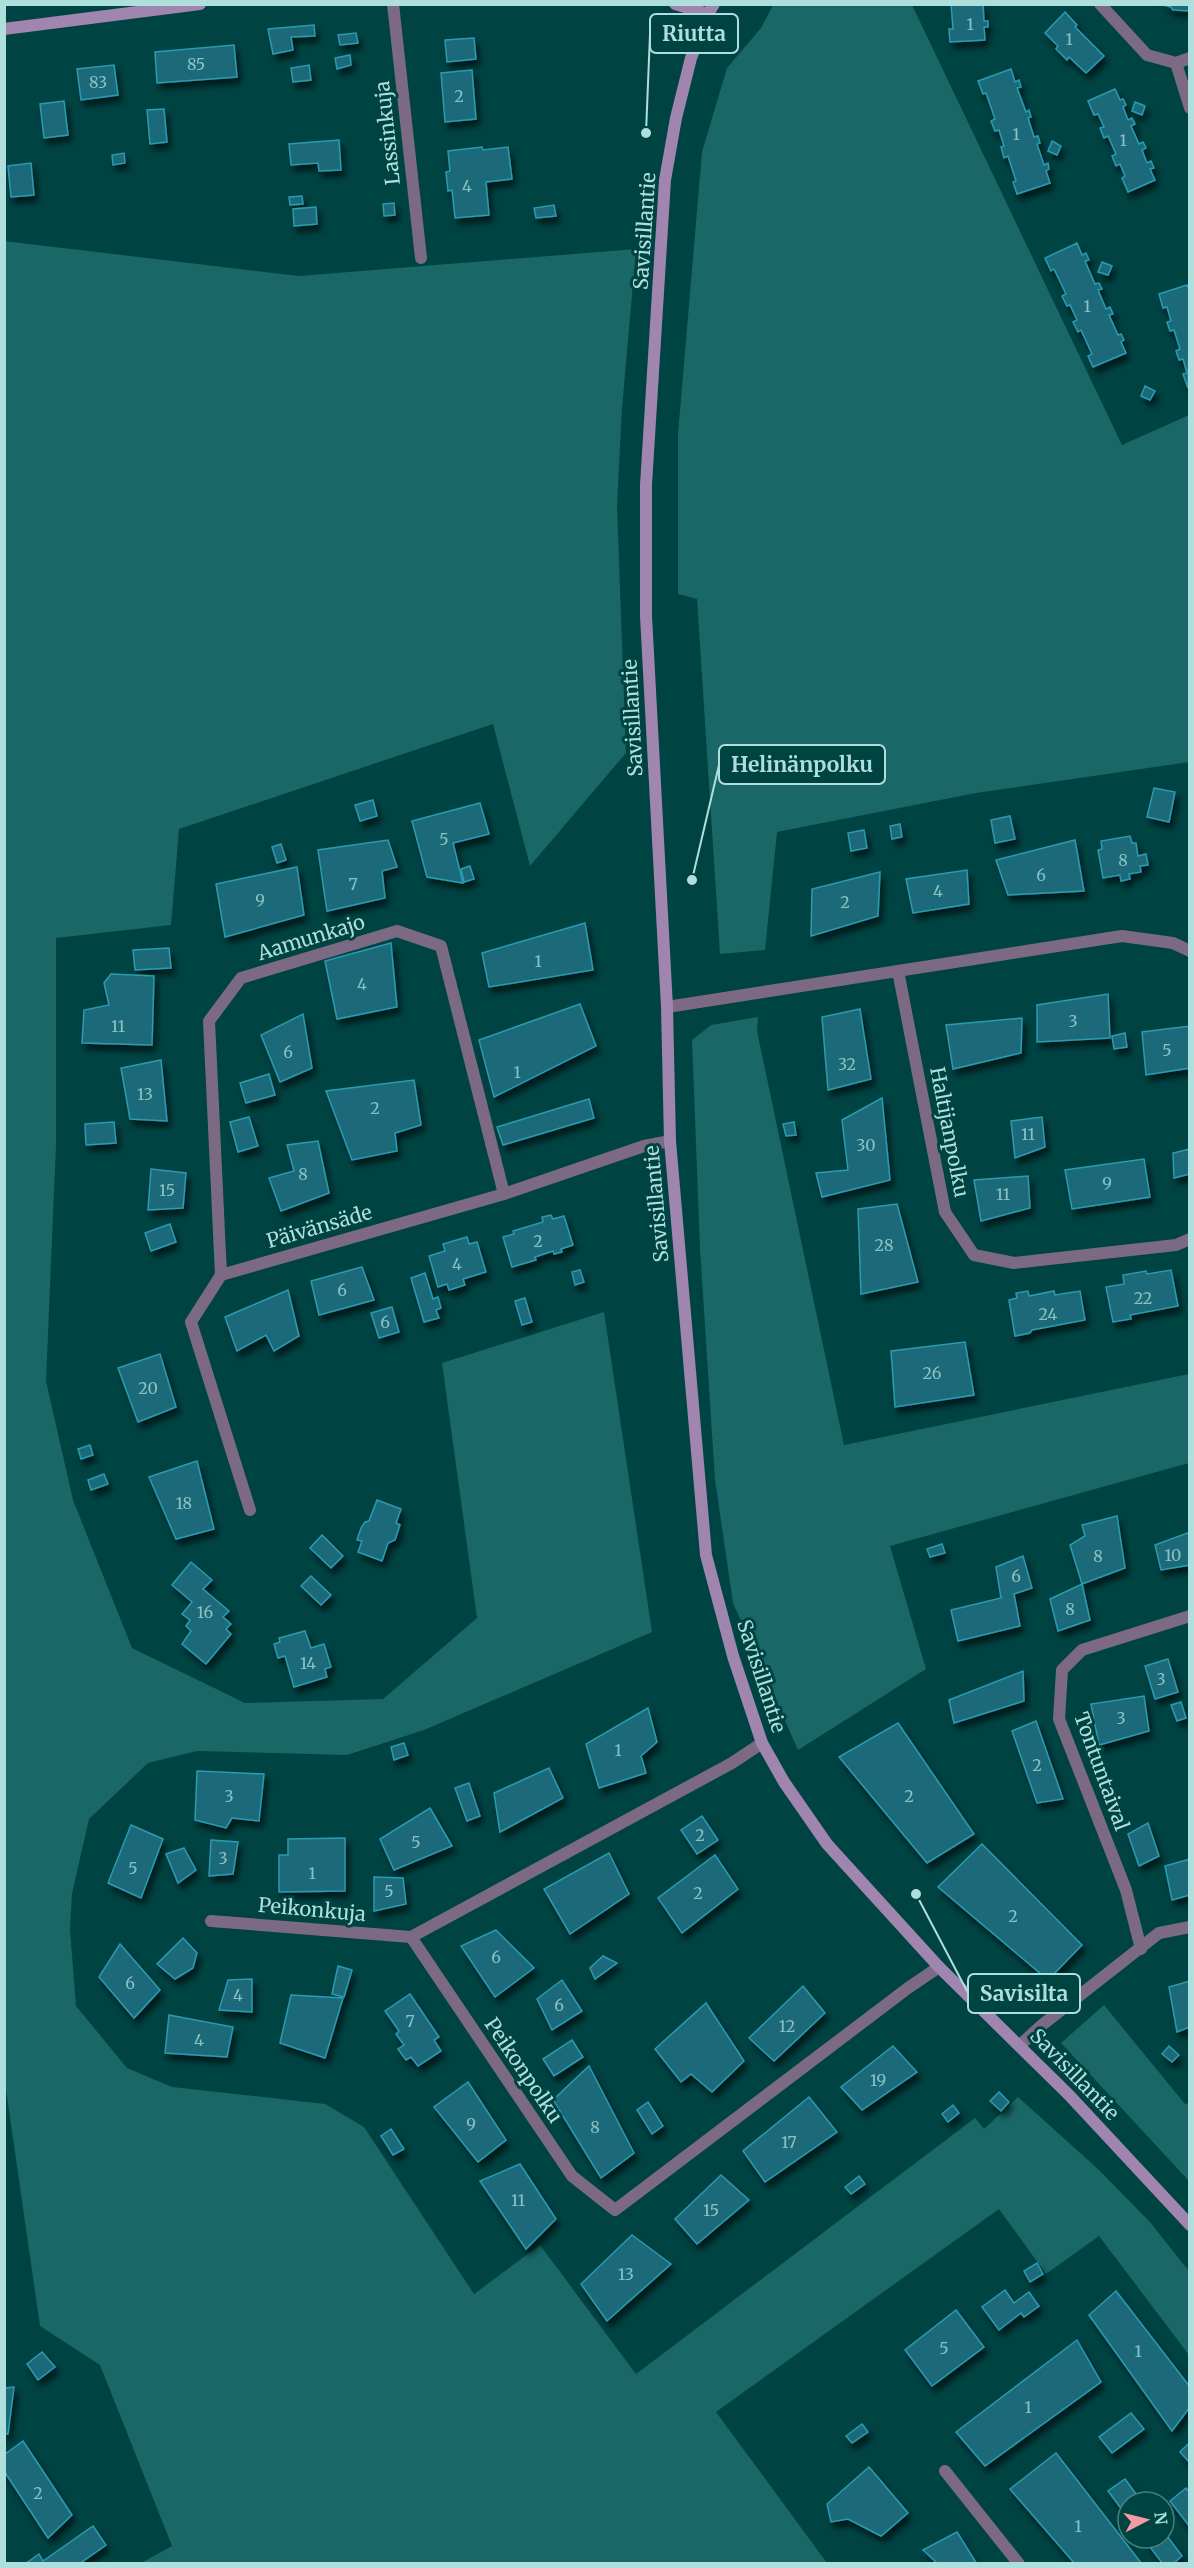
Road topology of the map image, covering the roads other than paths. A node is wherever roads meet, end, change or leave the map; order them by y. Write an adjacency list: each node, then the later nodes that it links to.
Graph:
1 (200, 4): 6 (street)
2 (393, 4): 10 (street, Lassinkuja)
3 (675, 4): 5 (street)
4 (1100, 4): 8 (street)
5 (711, 9): 13 (street, Savisillantie)
6 (4, 29)
7 (1190, 58): 8 (street)
8 (1176, 63): 9 (street)
9 (1190, 108)
10 (421, 258)
11 (1190, 951): 12 (street)
12 (898, 971): 13 (street); 16 (street, Haltijanpolku)
13 (667, 1007): 14 (street, Savisillantie)
14 (670, 1141): 15 (street, Päivänsäde); 20 (street, Savisillantie)
15 (504, 1194): 17 (street, Päivänsäde); 17 (street, Aamunkajo)
16 (1190, 1239)
17 (220, 1275): 18 (street)
18 (250, 1510)
19 (1190, 1616): 24 (street, Tontuntaival)
20 (762, 1743): 23 (street); 25 (street, Savisillantie)
21 (211, 1921): 23 (street, Peikonkuja)
22 (1190, 1927): 24 (street)
23 (411, 1937): 25 (street, Peikonpolku)
24 (1141, 1949): 26 (street)
25 (939, 1967): 26 (street, Savisillantie)
26 (1020, 2045): 27 (street, Savisillantie)
27 (1190, 2225)
28 (945, 2471): 29 (street)
29 (1019, 2564)

